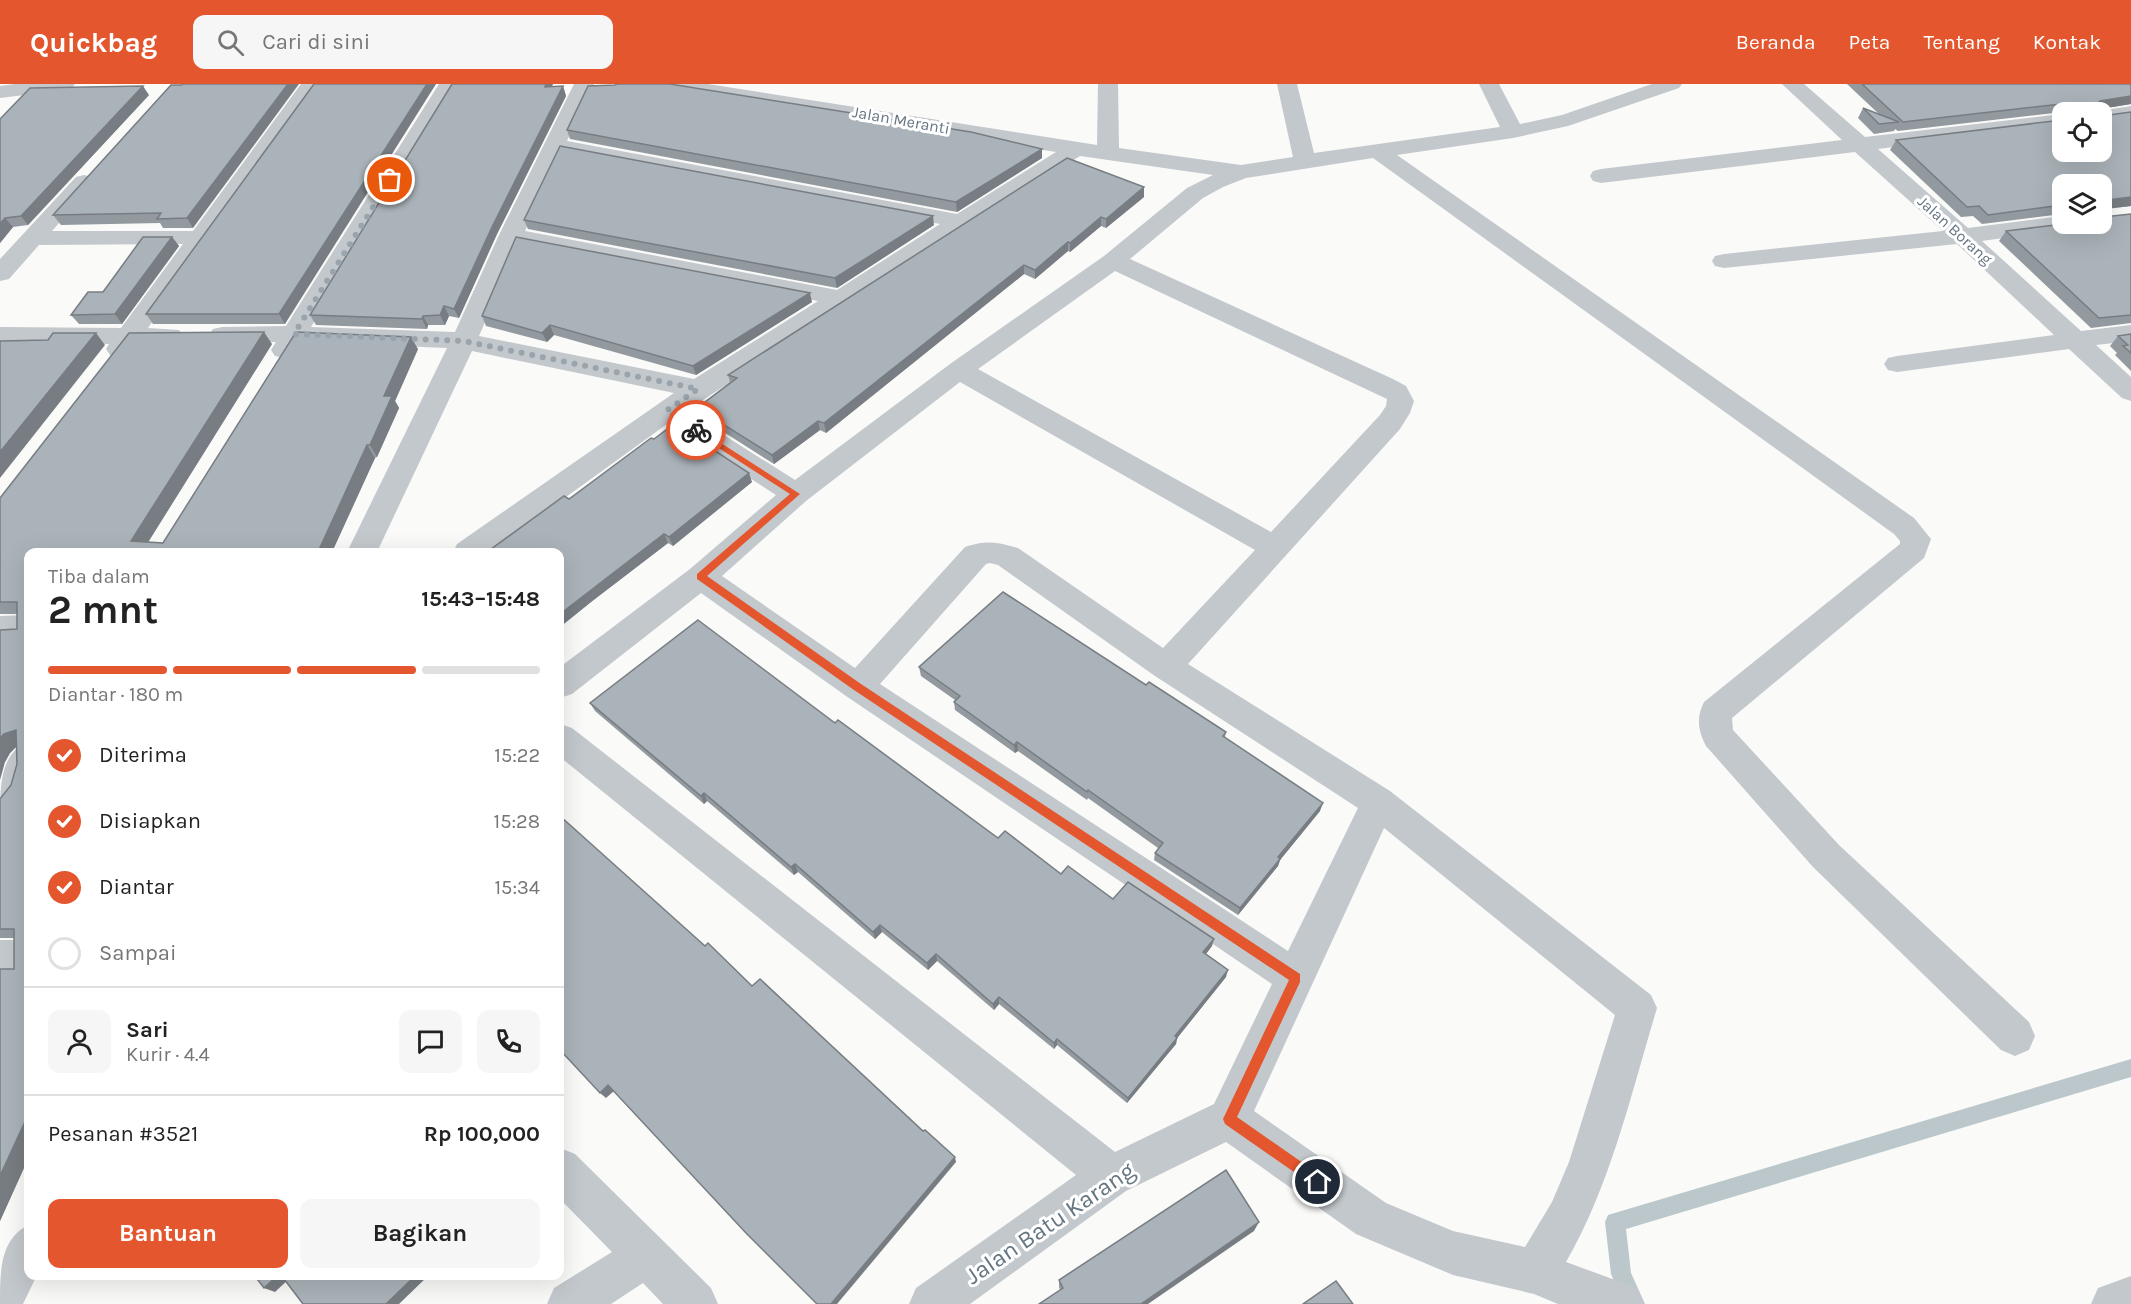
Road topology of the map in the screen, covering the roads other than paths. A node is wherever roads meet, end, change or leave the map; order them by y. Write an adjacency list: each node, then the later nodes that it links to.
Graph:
1 (65, 84): 11 (street)
2 (312, 84): 30 (street)
3 (449, 84): 37 (street)
4 (584, 84): 18 (street)
5 (667, 84): 19 (street, Jalan Meranti)
6 (1108, 84): 21 (street)
7 (1287, 84): 22 (street)
8 (1489, 84): 16 (street)
9 (1672, 84): 16 (street)
10 (1792, 84): 17 (street, Jalan Borang)
11 (10, 90): 12 (street)
12 (0, 110)
13 (2131, 112): 14 (street)
14 (2112, 115)
15 (2052, 121): 17 (street)
16 (1513, 132): 20 (street)
17 (1858, 143): 25 (street); 29 (street, Jalan Borang)
18 (554, 145): 26 (street); 28 (street)
19 (1075, 149): 21 (street, Jalan Meranti); 26 (street)
20 (1377, 151): 22 (street); 64 (street)
21 (1108, 154): 24 (street, Jalan Meranti)
22 (1305, 160): 24 (street)
23 (95, 170): 31 (street)
24 (1241, 172): 32 (street)
25 (1601, 176)
26 (964, 222): 35 (street)
27 (2052, 224): 29 (street)
28 (511, 235): 35 (street); 41 (street)
29 (1963, 236): 33 (street); 40 (street, Jalan Borang)
30 (200, 237): 31 (street); 39 (street)
31 (33, 238): 34 (street)
32 (1113, 261): 43 (street); 52 (street)
33 (1724, 261)
34 (0, 274)
35 (842, 297): 46 (street)
36 (2131, 333): 40 (street)
37 (294, 334): 39 (street); 41 (street); 45 (street)
38 (0, 335): 39 (street)
39 (129, 336): 44 (street)
40 (2075, 340): 42 (street); 47 (street, Jalan Borang)
41 (464, 341): 46 (street); 50 (street)
42 (1898, 364)
43 (959, 369): 49 (street); 52 (street)
44 (100, 373)
45 (270, 374)
46 (698, 389): 48 (street)
47 (2131, 392)
48 (666, 411): 49 (street); 51 (street)
49 (796, 494): 53 (street)
50 (364, 548)
51 (474, 548)
52 (1275, 548): 56 (street)
53 (701, 577): 57 (street); 58 (street)
54 (24, 627): 55 (street)
55 (0, 628)
56 (1166, 667): 58 (street); 60 (street)
57 (564, 682)
58 (858, 687): 63 (street)
59 (564, 741): 67 (street)
60 (1378, 802): 63 (street); 70 (street)
61 (0, 958): 62 (street)
62 (24, 958)
63 (1296, 978): 65 (street)
64 (2015, 1036)
65 (1229, 1119): 67 (street, Jalan Batu Karang); 70 (street)
66 (564, 1173): 69 (street)
67 (1111, 1176): 75 (street, Jalan Batu Karang)
68 (24, 1255): 72 (street)
69 (647, 1255): 73 (street); 74 (street)
70 (1551, 1278): 76 (street)
71 (2131, 1299): 77 (street)
72 (0, 1301)
73 (570, 1304)
74 (695, 1304)
75 (932, 1304)
76 (1621, 1304)
77 (2114, 1304)

